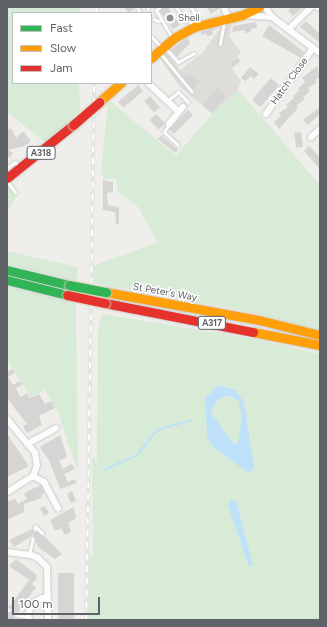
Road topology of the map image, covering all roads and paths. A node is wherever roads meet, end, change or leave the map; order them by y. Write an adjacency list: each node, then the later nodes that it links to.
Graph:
1 (176, 7): 16 (lane)
2 (191, 7): 16 (lane)
3 (224, 7): 14 (street)
4 (249, 7): 14 (main road)
5 (259, 7): 11 (main road)
6 (265, 7): 12 (street)
7 (311, 7): 17 (street)
8 (317, 7): 10 (street)
9 (157, 8): 15 (lane)
10 (320, 8)
11 (242, 15): 12 (street); 14 (main road)
12 (272, 17): 17 (street)
13 (154, 18): 15 (lane)
14 (226, 18): 16 (main road); 20 (lane)
15 (161, 20): 19 (lane)
16 (197, 26): 19 (main road)
17 (289, 30): 21 (street)
18 (152, 37): 22 (lane)
19 (173, 40): 22 (main road)
20 (220, 44)
21 (313, 48): 24 (street); 31 (street, Hatch Close)
22 (162, 49): 23 (lane); 25 (main road); 28 (lane)
23 (194, 52)
24 (320, 53)
25 (152, 57)
26 (120, 84): 37 (main road, A318, bridge)
27 (149, 84): 29 (street)
28 (192, 92)
29 (167, 101): 30 (lane); 32 (street)
30 (188, 102)
31 (266, 114)
32 (168, 124): 35 (lane)
33 (310, 128): 34 (street)
34 (320, 129)
35 (178, 145)
36 (7, 168): 37 (lane)
37 (20, 169): 38 (main road, A318)
38 (7, 178)
39 (7, 181): 40 (lane)
40 (15, 192)
41 (7, 270): 43 (main road, St Peter's Way / A317, bridge)
42 (7, 280): 44 (main road, A317, bridge)
43 (320, 335)
44 (320, 345)
45 (7, 419): 47 (street)
46 (51, 429): 47 (street)
47 (28, 444): 48 (street)
48 (33, 476): 49 (street); 50 (street)
49 (7, 492)
50 (58, 508)
51 (35, 529): 52 (lane)
52 (42, 533)
53 (33, 538): 55 (lane)
54 (7, 552): 55 (street)
55 (29, 554): 56 (street)
56 (48, 598): 58 (street); 59 (street)
57 (16, 615): 58 (lane)
58 (28, 619)
59 (48, 620)

